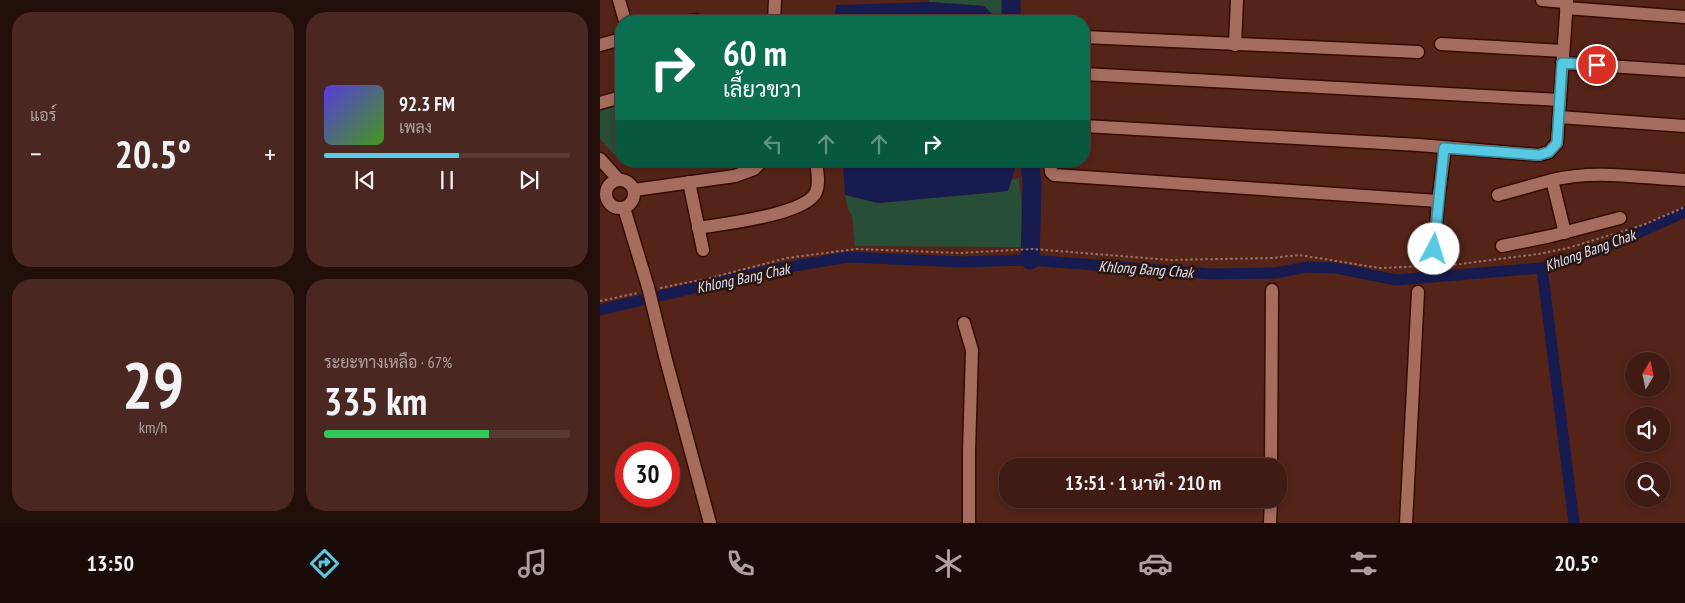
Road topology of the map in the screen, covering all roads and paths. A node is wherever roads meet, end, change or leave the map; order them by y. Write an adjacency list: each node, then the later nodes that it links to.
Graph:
1 (619, 0): 6 (street)
2 (775, 0): 7 (street)
3 (1238, 0): 13 (street)
4 (1542, 0): 5 (street)
5 (1566, 3): 8 (street); 15 (street)
6 (623, 15)
7 (774, 15)
8 (1685, 18)
9 (1090, 37): 13 (street)
10 (615, 41): 12 (street)
11 (1441, 44): 15 (street)
12 (600, 45)
13 (1234, 45): 14 (street)
14 (1418, 52)
15 (1563, 57): 16 (street); 19 (street)
16 (1685, 71)
17 (1090, 74): 19 (street)
18 (615, 99): 20 (street)
19 (1560, 100): 21 (street)
20 (600, 103)
21 (1559, 117): 23 (street); 24 (street)
22 (1090, 126): 24 (street)
23 (1685, 126)
24 (1444, 148): 35 (street)
25 (600, 159): 32 (street)
26 (756, 167): 31 (street)
27 (817, 167): 39 (street)
28 (1051, 167): 35 (street)
29 (1552, 180): 30 (street); 34 (street); 40 (street)
30 (1685, 180)
31 (689, 182): 33 (street); 39 (street)
32 (607, 190): 33 (street); 37 (street)
33 (634, 190): 37 (street)
34 (1498, 195)
35 (1438, 201): 42 (street)
36 (1685, 207): 44 (path)
37 (624, 208): 44 (street)
38 (1620, 218): 40 (street)
39 (698, 228): 43 (street)
40 (1565, 233): 41 (street)
41 (1502, 246)
42 (1434, 249)
43 (702, 250)
44 (649, 289): 47 (path); 51 (street, bridge)
45 (1272, 290): 49 (street)
46 (1418, 292): 54 (street)
47 (600, 301)
48 (964, 323): 52 (street)
49 (1271, 458)
50 (1271, 508): 53 (street)
51 (710, 523)
52 (969, 523)
53 (1270, 523)
54 (1406, 523)

